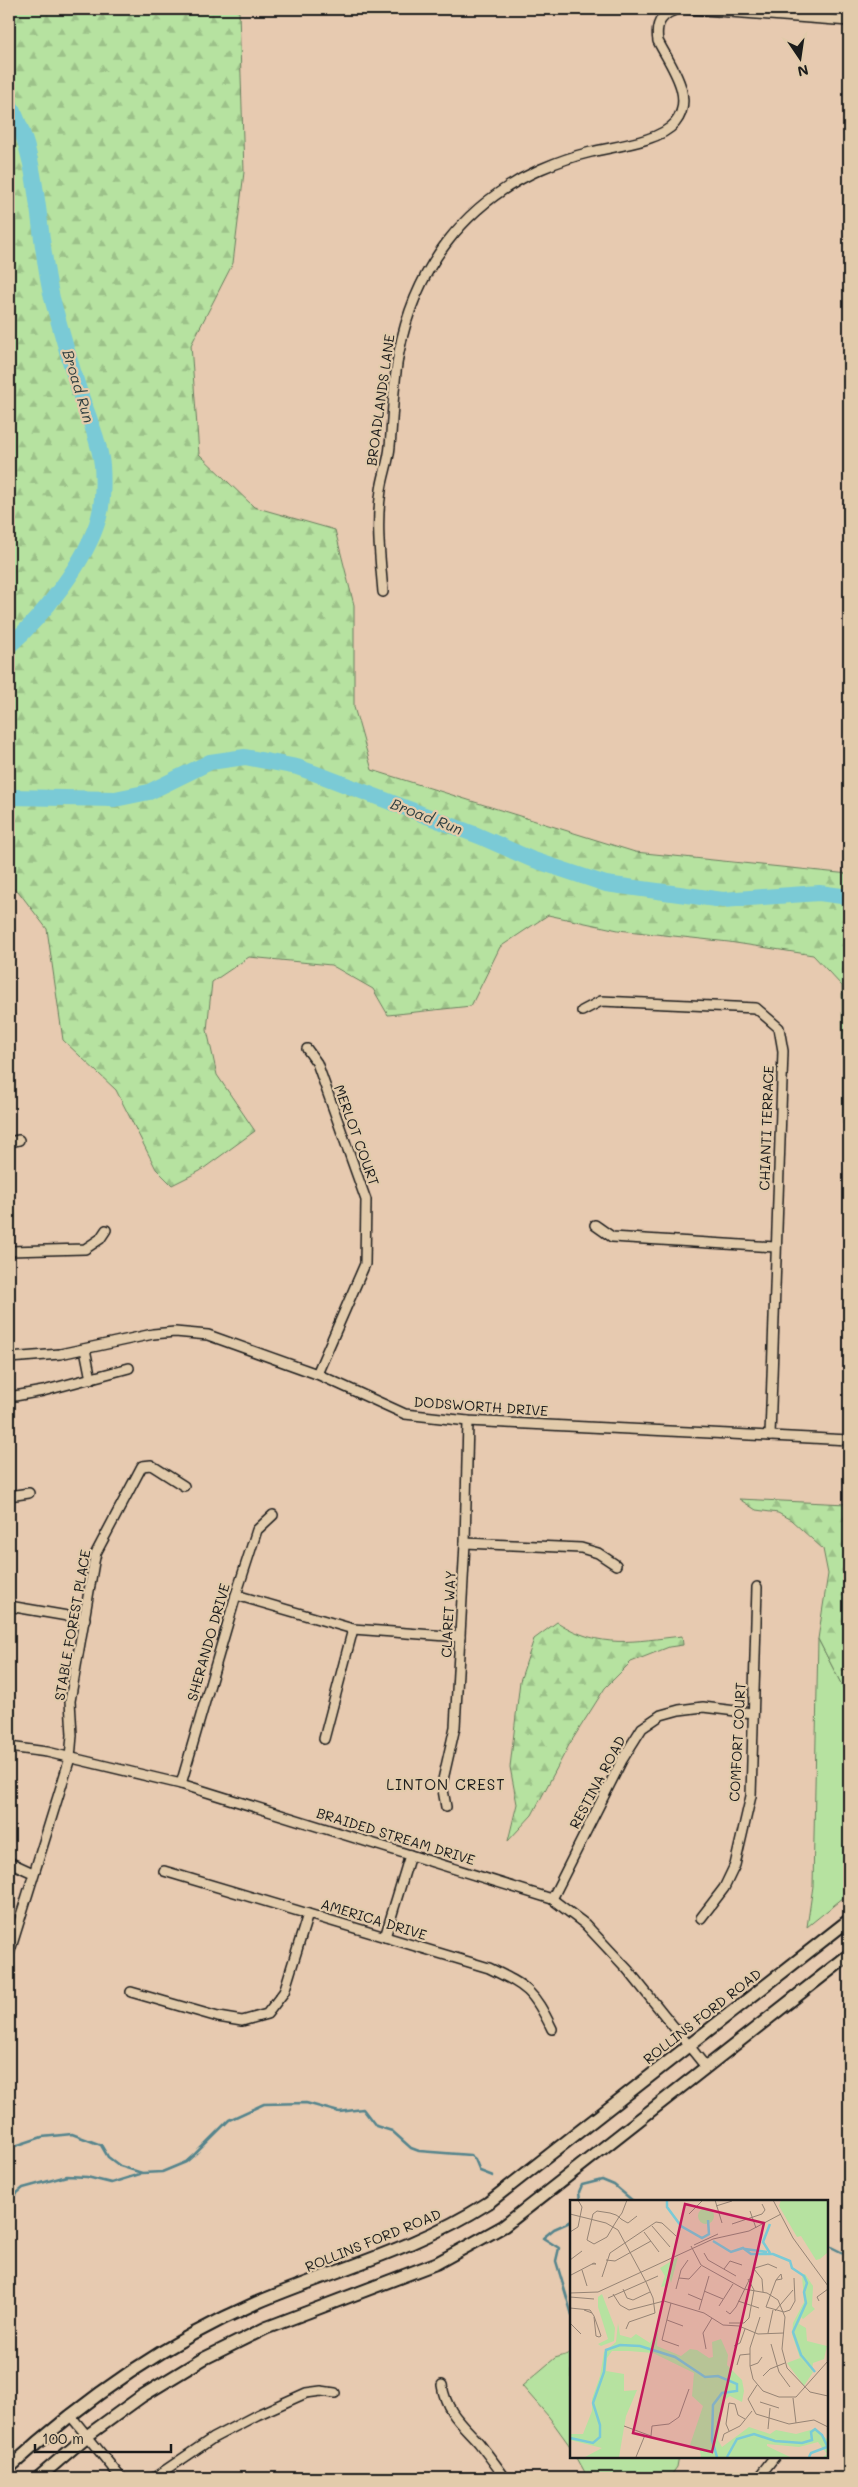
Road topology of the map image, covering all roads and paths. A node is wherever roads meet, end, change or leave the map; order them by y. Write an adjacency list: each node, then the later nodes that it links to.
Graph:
1 (679, 9): 5 (street, BROADLANDS LANE)
2 (689, 9): 3 (street)
3 (730, 11): 4 (street)
4 (849, 21)
5 (383, 592)
6 (582, 1011): 12 (street, CHIANTI TERRACE)
7 (307, 1049): 17 (street, MERLOT COURT)
8 (20, 1140): 9 (street)
9 (9, 1142)
10 (595, 1225): 12 (street)
11 (106, 1230): 13 (street)
12 (775, 1247): 21 (street, CHIANTI TERRACE)
13 (9, 1251)
14 (85, 1349): 15 (street, DODSWORTH DRIVE); 17 (street, DODSWORTH DRIVE); 18 (street)
15 (9, 1358)
16 (129, 1368): 18 (street)
17 (317, 1374): 20 (street, DODSWORTH DRIVE)
18 (91, 1379): 19 (street)
19 (9, 1397)
20 (468, 1421): 21 (street, DODSWORTH DRIVE); 27 (street, CLARET WAY)
21 (770, 1436): 22 (street, DODSWORTH DRIVE)
22 (849, 1440)
23 (184, 1486): 32 (street, STABLE FOREST PLACE)
24 (30, 1494): 25 (street)
25 (9, 1496)
26 (273, 1515): 30 (street, SHERANDO DRIVE)
27 (465, 1543): 28 (street); 34 (street, CLARET WAY)
28 (616, 1565)
29 (757, 1587): 35 (street, COMFORT COURT)
30 (236, 1595): 33 (street); 39 (street, SHERANDO DRIVE)
31 (9, 1606): 32 (street)
32 (86, 1619): 38 (street, STABLE FOREST PLACE)
33 (353, 1629): 34 (street); 36 (street)
34 (460, 1637): 40 (street, CLARET WAY)
35 (752, 1713): 45 (street, RESTINA ROAD); 47 (street, COMFORT COURT)
36 (324, 1739)
37 (9, 1746): 38 (street, BRAIDED STREAM DRIVE)
38 (70, 1758): 39 (street, BRAIDED STREAM DRIVE); 44 (street, STABLE FOREST PLACE)
39 (181, 1784): 41 (street, BRAIDED STREAM DRIVE)
40 (446, 1806)
41 (410, 1855): 45 (street, BRAIDED STREAM DRIVE); 49 (street)
42 (9, 1862): 44 (street)
43 (164, 1871): 46 (street, AMERICA DRIVE)
44 (34, 1873): 50 (street, STABLE FOREST PLACE)
45 (552, 1899): 54 (street, BRAIDED STREAM DRIVE)
46 (308, 1914): 49 (street, AMERICA DRIVE); 52 (street)
47 (701, 1918)
48 (849, 1920): 54 (main road, ROLLINS FORD ROAD)
49 (385, 1937): 53 (street, AMERICA DRIVE)
50 (9, 1954)
51 (849, 1955): 55 (main road)
52 (132, 1992)
53 (552, 2029)
54 (689, 2046): 55 (street, BRAIDED STREAM DRIVE); 58 (main road, ROLLINS FORD ROAD)
55 (706, 2068): 59 (main road)
56 (442, 2385): 65 (street)
57 (335, 2394): 64 (street)
58 (70, 2415): 59 (street); 61 (main road, ROLLINS FORD ROAD)
59 (87, 2436): 62 (main road); 63 (street)
60 (774, 2457): 66 (street)
61 (9, 2468)
62 (38, 2478)
63 (121, 2478)
64 (154, 2478)
65 (504, 2478)
66 (758, 2478)

